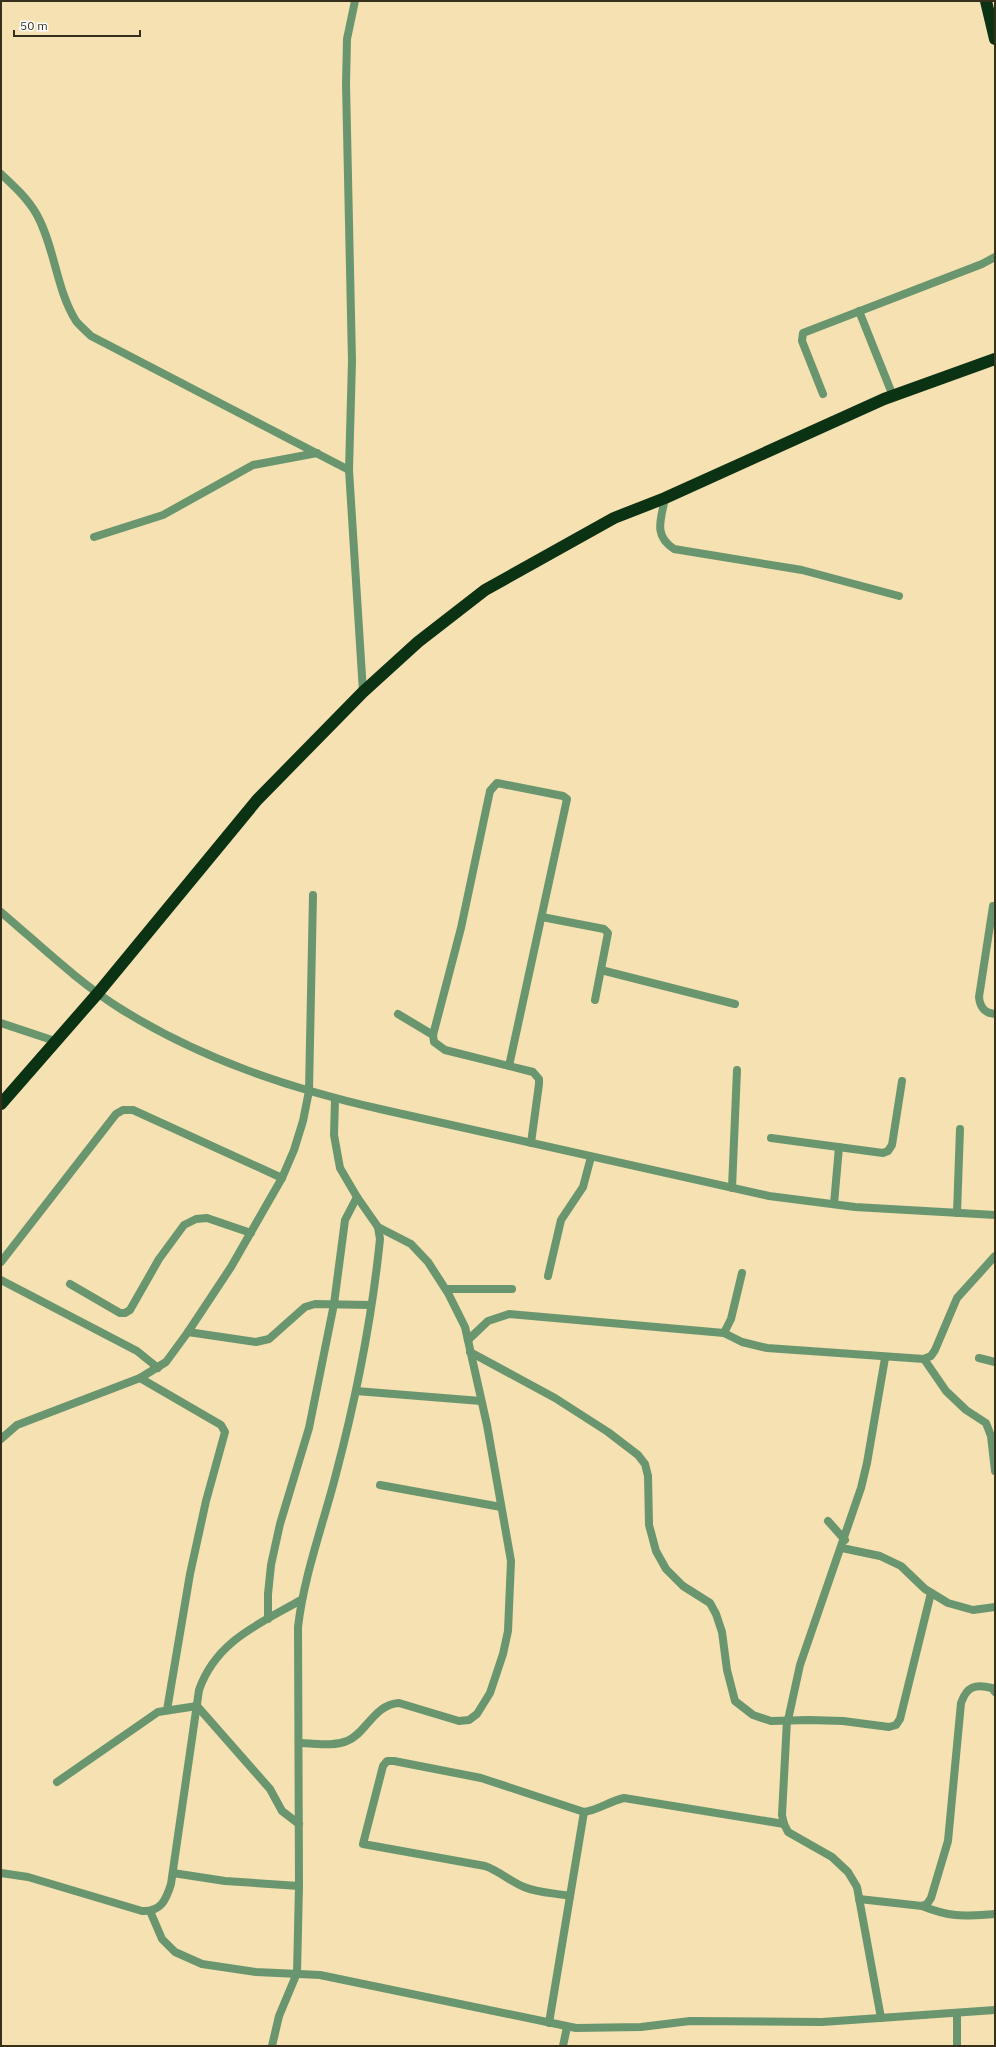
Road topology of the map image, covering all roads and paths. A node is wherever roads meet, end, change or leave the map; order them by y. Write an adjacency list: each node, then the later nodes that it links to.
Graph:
1 (355, 1): 11 (street)
2 (986, 1): 3 (highway)
3 (995, 39)
4 (1, 174): 10 (street)
5 (995, 257): 6 (street)
6 (859, 311): 8 (street); 9 (street)
7 (995, 359): 9 (highway)
8 (823, 394)
9 (893, 396): 12 (highway)
10 (317, 453): 11 (street); 13 (street)
11 (349, 470): 15 (street)
12 (665, 498): 14 (street); 15 (highway)
13 (94, 537)
14 (899, 596)
15 (363, 692): 21 (highway)
16 (313, 895): 32 (street)
17 (993, 906): 25 (street)
18 (1, 912): 21 (street)
19 (542, 917): 20 (street); 27 (street); 29 (street)
20 (601, 970): 22 (street); 23 (street)
21 (98, 993): 28 (highway); 32 (street)
22 (594, 1000)
23 (735, 1004)
24 (398, 1014): 27 (street)
25 (995, 1014)
26 (1, 1023): 28 (street)
27 (433, 1035): 29 (street)
28 (55, 1041): 34 (highway)
29 (509, 1066): 37 (street)
30 (738, 1070): 41 (street)
31 (902, 1081): 38 (street)
32 (309, 1091): 33 (street); 40 (street)
33 (335, 1099): 37 (street); 42 (street)
34 (1, 1104)
35 (960, 1128): 44 (street)
36 (771, 1138): 38 (street)
37 (530, 1143): 39 (street)
38 (839, 1147): 43 (street)
39 (591, 1157): 41 (street); 51 (street)
40 (282, 1178): 47 (street); 49 (street)
41 (732, 1188): 43 (street)
42 (357, 1197): 46 (street); 56 (street)
43 (834, 1204): 44 (street)
44 (958, 1213): 45 (street)
45 (995, 1215)
46 (378, 1227): 54 (street); 57 (street)
47 (251, 1233): 53 (street); 58 (street)
48 (995, 1256): 64 (street)
49 (1, 1262)
50 (742, 1273): 59 (street)
51 (548, 1276)
52 (1, 1280): 66 (street)
53 (70, 1284)
54 (446, 1289): 55 (street); 60 (street)
55 (512, 1289)
56 (334, 1304): 57 (street); 58 (street); 80 (street)
57 (370, 1305): 68 (street)
58 (188, 1332): 66 (street)
59 (724, 1333): 60 (street); 62 (street)
60 (468, 1340): 61 (street)
61 (470, 1352): 69 (street); 84 (street)
62 (885, 1358): 64 (street); 75 (street)
63 (979, 1358): 65 (street)
64 (924, 1359): 71 (street)
65 (995, 1362)
66 (158, 1368): 67 (street)
67 (140, 1378): 70 (street); 83 (street)
68 (356, 1391): 69 (street); 78 (street)
69 (481, 1401): 73 (street)
70 (1, 1439)
71 (995, 1471)
72 (380, 1485): 73 (street)
73 (501, 1507): 85 (street)
74 (828, 1521): 75 (street)
75 (845, 1540): 76 (street)
76 (842, 1548): 77 (street); 84 (street)
77 (931, 1593): 79 (street); 84 (street)
78 (301, 1600): 80 (street); 85 (street)
79 (995, 1606)
80 (268, 1619): 82 (street)
81 (995, 1692): 95 (street)
82 (197, 1706): 83 (street); 88 (street); 91 (street)
83 (167, 1710): 86 (street)
84 (788, 1720): 89 (street)
85 (300, 1743): 88 (street)
86 (57, 1782)
87 (584, 1812): 89 (street); 93 (street); 93 (street)
88 (299, 1824): 92 (street)
89 (784, 1824): 94 (street)
90 (1, 1873): 96 (street)
91 (173, 1873): 92 (street); 96 (street)
92 (299, 1886): 98 (street)
93 (570, 1896): 102 (street)
94 (859, 1899): 95 (street); 101 (street)
95 (922, 1906): 97 (street)
96 (150, 1911): 98 (street)
97 (995, 1914)
98 (297, 1972): 102 (street); 104 (street)
99 (995, 2010): 100 (street)
100 (957, 2013): 101 (street); 106 (street)
101 (881, 2018): 103 (street)
102 (549, 2023): 103 (street)
103 (567, 2027): 105 (street)
104 (272, 2046)
105 (563, 2046)
106 (957, 2046)

